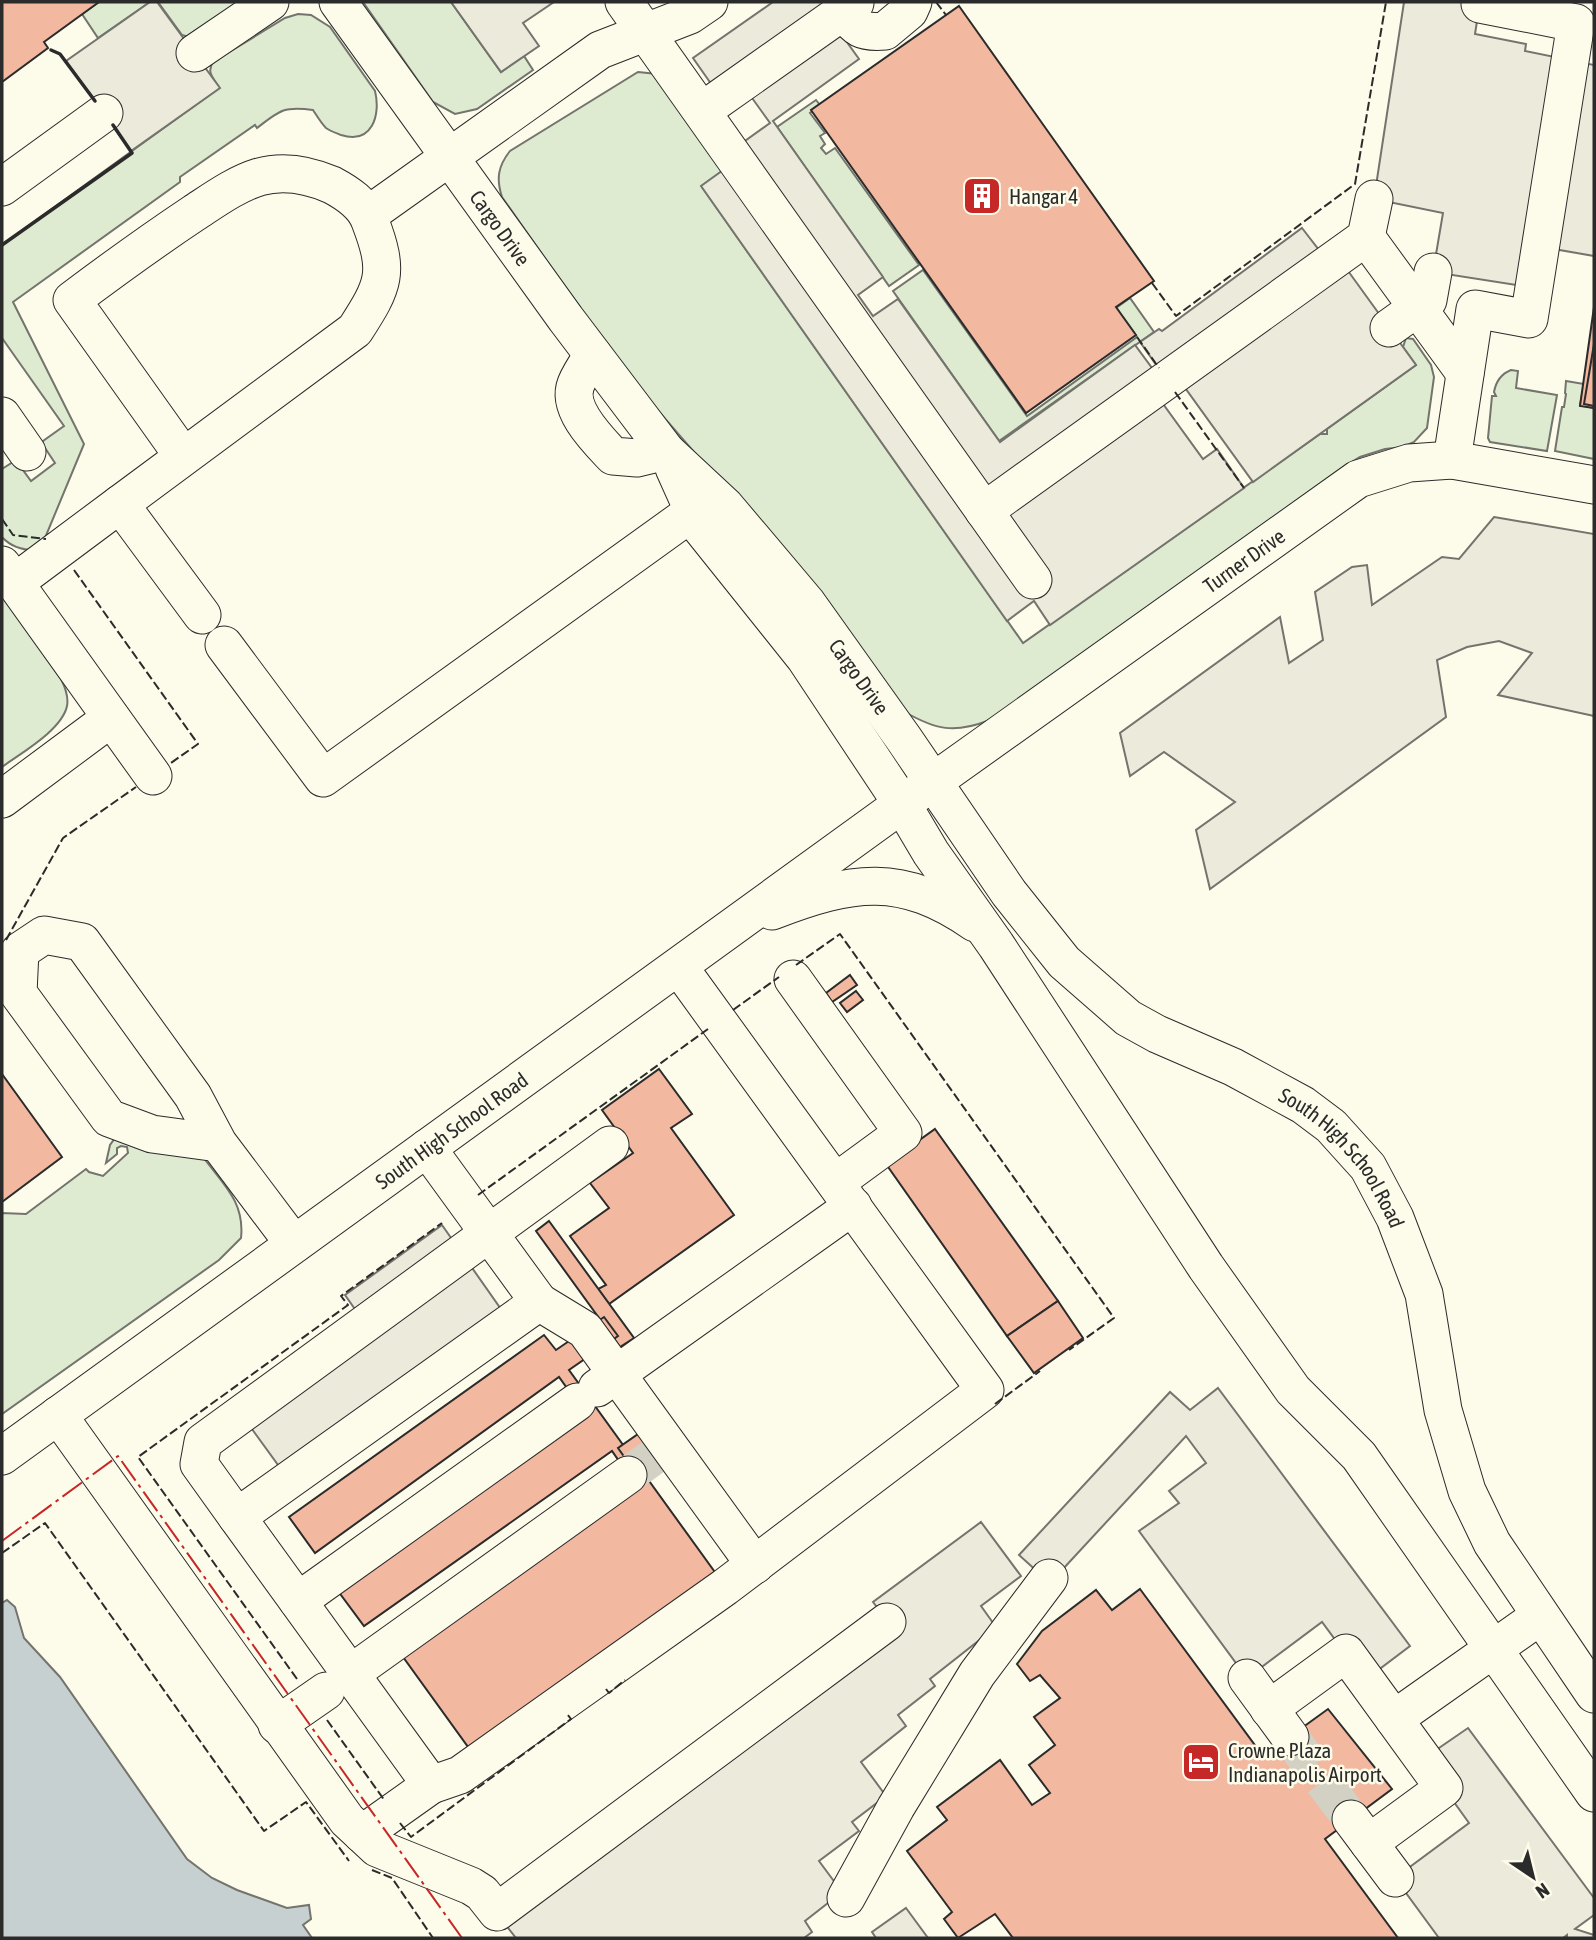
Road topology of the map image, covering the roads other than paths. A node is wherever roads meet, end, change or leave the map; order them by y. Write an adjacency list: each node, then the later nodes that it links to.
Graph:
1 (270, 2): 10 (street)
2 (338, 2): 13 (street, Cargo Drive)
3 (624, 2): 9 (street)
4 (709, 2): 9 (street)
5 (914, 2): 7 (street)
6 (1480, 4): 8 (street)
7 (849, 7): 11 (street)
8 (1571, 9): 19 (street)
9 (647, 33): 11 (street); 13 (street)
10 (195, 53)
11 (702, 111): 29 (street)
12 (104, 113): 14 (street)
13 (450, 156): 16 (street); 22 (street, Cargo Drive)
14 (2, 187)
15 (1374, 199): 17 (street)
16 (368, 215): 24 (street); 24 (street)
17 (1366, 237): 18 (street); 29 (street)
18 (1416, 302): 19 (street); 20 (street)
19 (1475, 309): 20 (street)
20 (1465, 373): 25 (street)
21 (2, 416): 23 (street)
22 (666, 451): 28 (street, Cargo Drive); 36 (street, Cargo Drive)
23 (27, 452)
24 (183, 456): 27 (street)
25 (1452, 460): 26 (street, Turner Drive); 36 (street, Turner Drive)
26 (1594, 485)
27 (120, 503): 30 (street); 32 (street)
28 (694, 511): 33 (street); 38 (street, Cargo Drive)
29 (984, 511): 31 (street)
30 (8, 574): 34 (street)
31 (1033, 580)
32 (202, 615)
33 (224, 645)
34 (111, 718): 35 (street); 37 (street)
35 (153, 776)
36 (932, 782): 38 (street, South High School Road); 58 (street, South High School Road)
37 (2, 799)
38 (902, 804): 39 (street, South High School Road); 40 (street)
39 (736, 926): 40 (street); 41 (street, South High School Road)
40 (987, 931): 60 (street)
41 (679, 967): 45 (street, South High School Road); 46 (street)
42 (793, 979): 46 (street)
43 (218, 1143): 43 (street); 48 (street)
44 (610, 1145): 47 (street)
45 (427, 1148): 47 (street); 48 (street, South High School Road)
46 (844, 1194): 50 (street); 55 (street)
47 (488, 1232): 49 (street); 54 (street)
48 (294, 1244): 51 (street, South High School Road)
49 (539, 1302): 50 (street); 54 (street)
50 (617, 1373): 55 (street); 57 (street)
51 (58, 1415): 52 (street, South High School Road); 65 (street)
52 (2, 1456)
53 (628, 1475): 62 (street)
54 (237, 1517): 57 (street)
55 (755, 1565): 66 (street)
56 (1049, 1578): 70 (street)
57 (298, 1601): 62 (street)
58 (1540, 1616): 60 (street); 63 (street, South High School Road)
59 (887, 1622): 68 (street)
60 (1493, 1648): 64 (street); 67 (street)
61 (1247, 1678): 64 (street)
62 (338, 1682): 65 (street); 66 (street)
63 (1594, 1695)
64 (1394, 1719): 69 (street)
65 (277, 1725): 68 (street)
66 (431, 1785): 68 (street)
67 (1594, 1793)
68 (362, 1834)
69 (1395, 1878)
70 (846, 1898)

